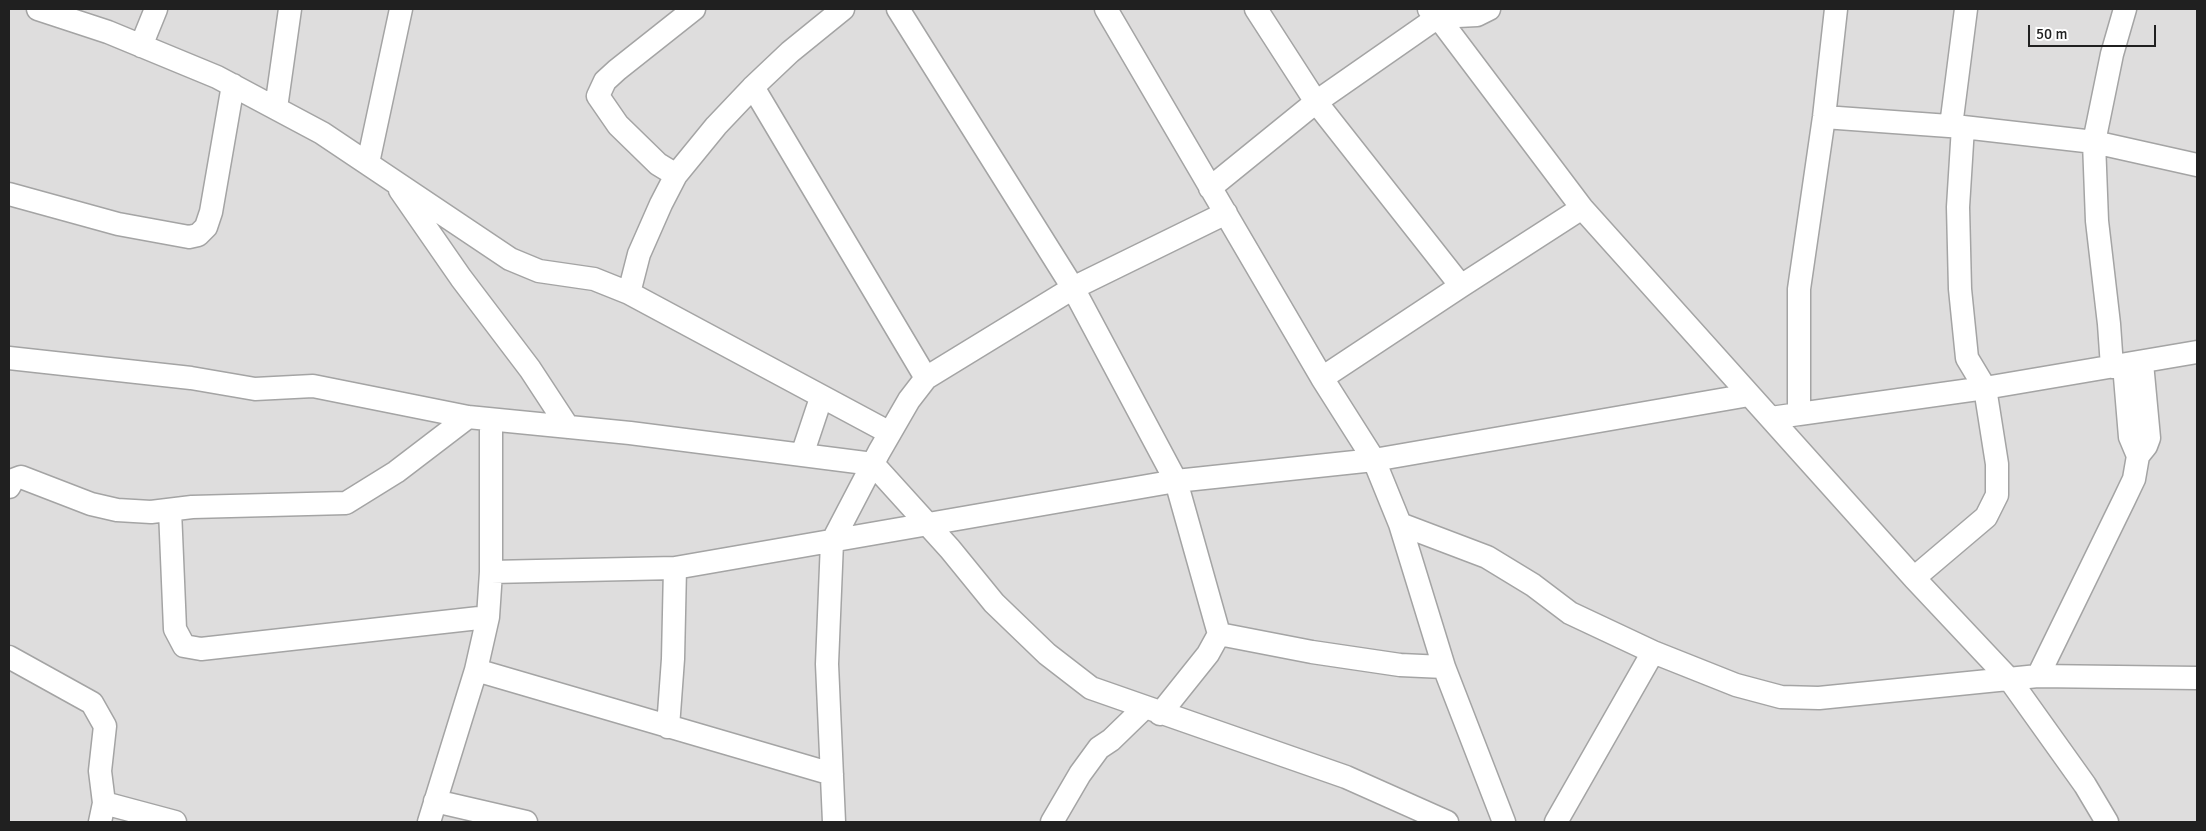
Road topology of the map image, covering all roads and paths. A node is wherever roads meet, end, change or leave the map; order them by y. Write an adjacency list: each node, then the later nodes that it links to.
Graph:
1 (38, 9): 15 (street)
2 (156, 9): 15 (street)
3 (290, 9): 19 (street)
4 (401, 9): 23 (street)
5 (694, 9): 25 (street)
6 (843, 9): 17 (street)
7 (898, 9): 32 (street)
8 (1106, 9): 27 (street)
9 (1256, 9): 18 (street)
10 (1489, 9): 14 (street)
11 (1966, 9): 21 (street)
12 (2125, 9): 22 (street)
13 (1832, 10): 20 (street)
14 (1434, 13): 18 (street); 29 (street)
15 (141, 46): 16 (street)
16 (232, 85): 19 (street); 28 (street)
17 (753, 87): 25 (street); 37 (street)
18 (1316, 102): 27 (street); 31 (street)
19 (276, 108): 23 (street)
20 (1824, 117): 21 (street); 42 (street)
21 (1957, 126): 22 (street); 39 (street)
22 (2094, 142): 24 (street); 36 (street)
23 (368, 163): 26 (street)
24 (2197, 165)
25 (676, 175): 33 (street)
26 (394, 180): 33 (street); 46 (street)
27 (1210, 188): 30 (street)
28 (9, 194)
29 (1582, 208): 31 (street); 40 (street)
30 (1226, 212): 32 (street); 38 (street)
31 (1461, 286): 38 (street)
32 (1073, 288): 37 (street); 51 (street)
33 (629, 293): 41 (street)
34 (2197, 352): 36 (street)
35 (9, 358): 43 (street)
36 (2126, 365): 39 (street); 66 (street)
37 (926, 378): 47 (street)
38 (1322, 378): 49 (street)
39 (1985, 388): 42 (street); 59 (street)
40 (1750, 395): 44 (street); 49 (street)
41 (822, 398): 47 (street); 48 (street)
42 (1799, 414): 44 (street)
43 (468, 417): 45 (street); 53 (street)
44 (1771, 418): 59 (street)
45 (491, 420): 46 (street); 58 (street)
46 (568, 427): 48 (street)
47 (890, 433): 50 (street)
48 (802, 455): 50 (street)
49 (1374, 460): 51 (street); 55 (street)
50 (873, 464): 54 (street); 56 (street)
51 (1176, 481): 54 (street); 61 (street)
52 (9, 486): 53 (street)
53 (170, 510): 60 (street)
54 (926, 524): 56 (street); 69 (street)
55 (1400, 524): 62 (street); 64 (street)
56 (832, 542): 57 (street); 71 (street)
57 (675, 568): 58 (street); 70 (street)
58 (491, 572): 60 (street)
59 (1914, 578): 68 (street)
60 (488, 617): 65 (street)
61 (1219, 634): 64 (street); 69 (street)
62 (1653, 652): 68 (street); 80 (street)
63 (9, 657): 73 (street)
64 (1444, 667): 79 (street)
65 (476, 670): 70 (street); 72 (street)
66 (2038, 676): 67 (street); 68 (street)
67 (2197, 678)
68 (2010, 680): 81 (street)
69 (1152, 711): 77 (street); 78 (street)
70 (668, 727): 71 (street)
71 (832, 774): 76 (street)
72 (432, 812): 75 (street)
73 (102, 813): 74 (street)
74 (176, 822)
75 (526, 822)
76 (834, 822)
77 (1052, 822)
78 (1447, 822)
79 (1504, 822)
80 (1556, 822)
81 (2107, 822)

